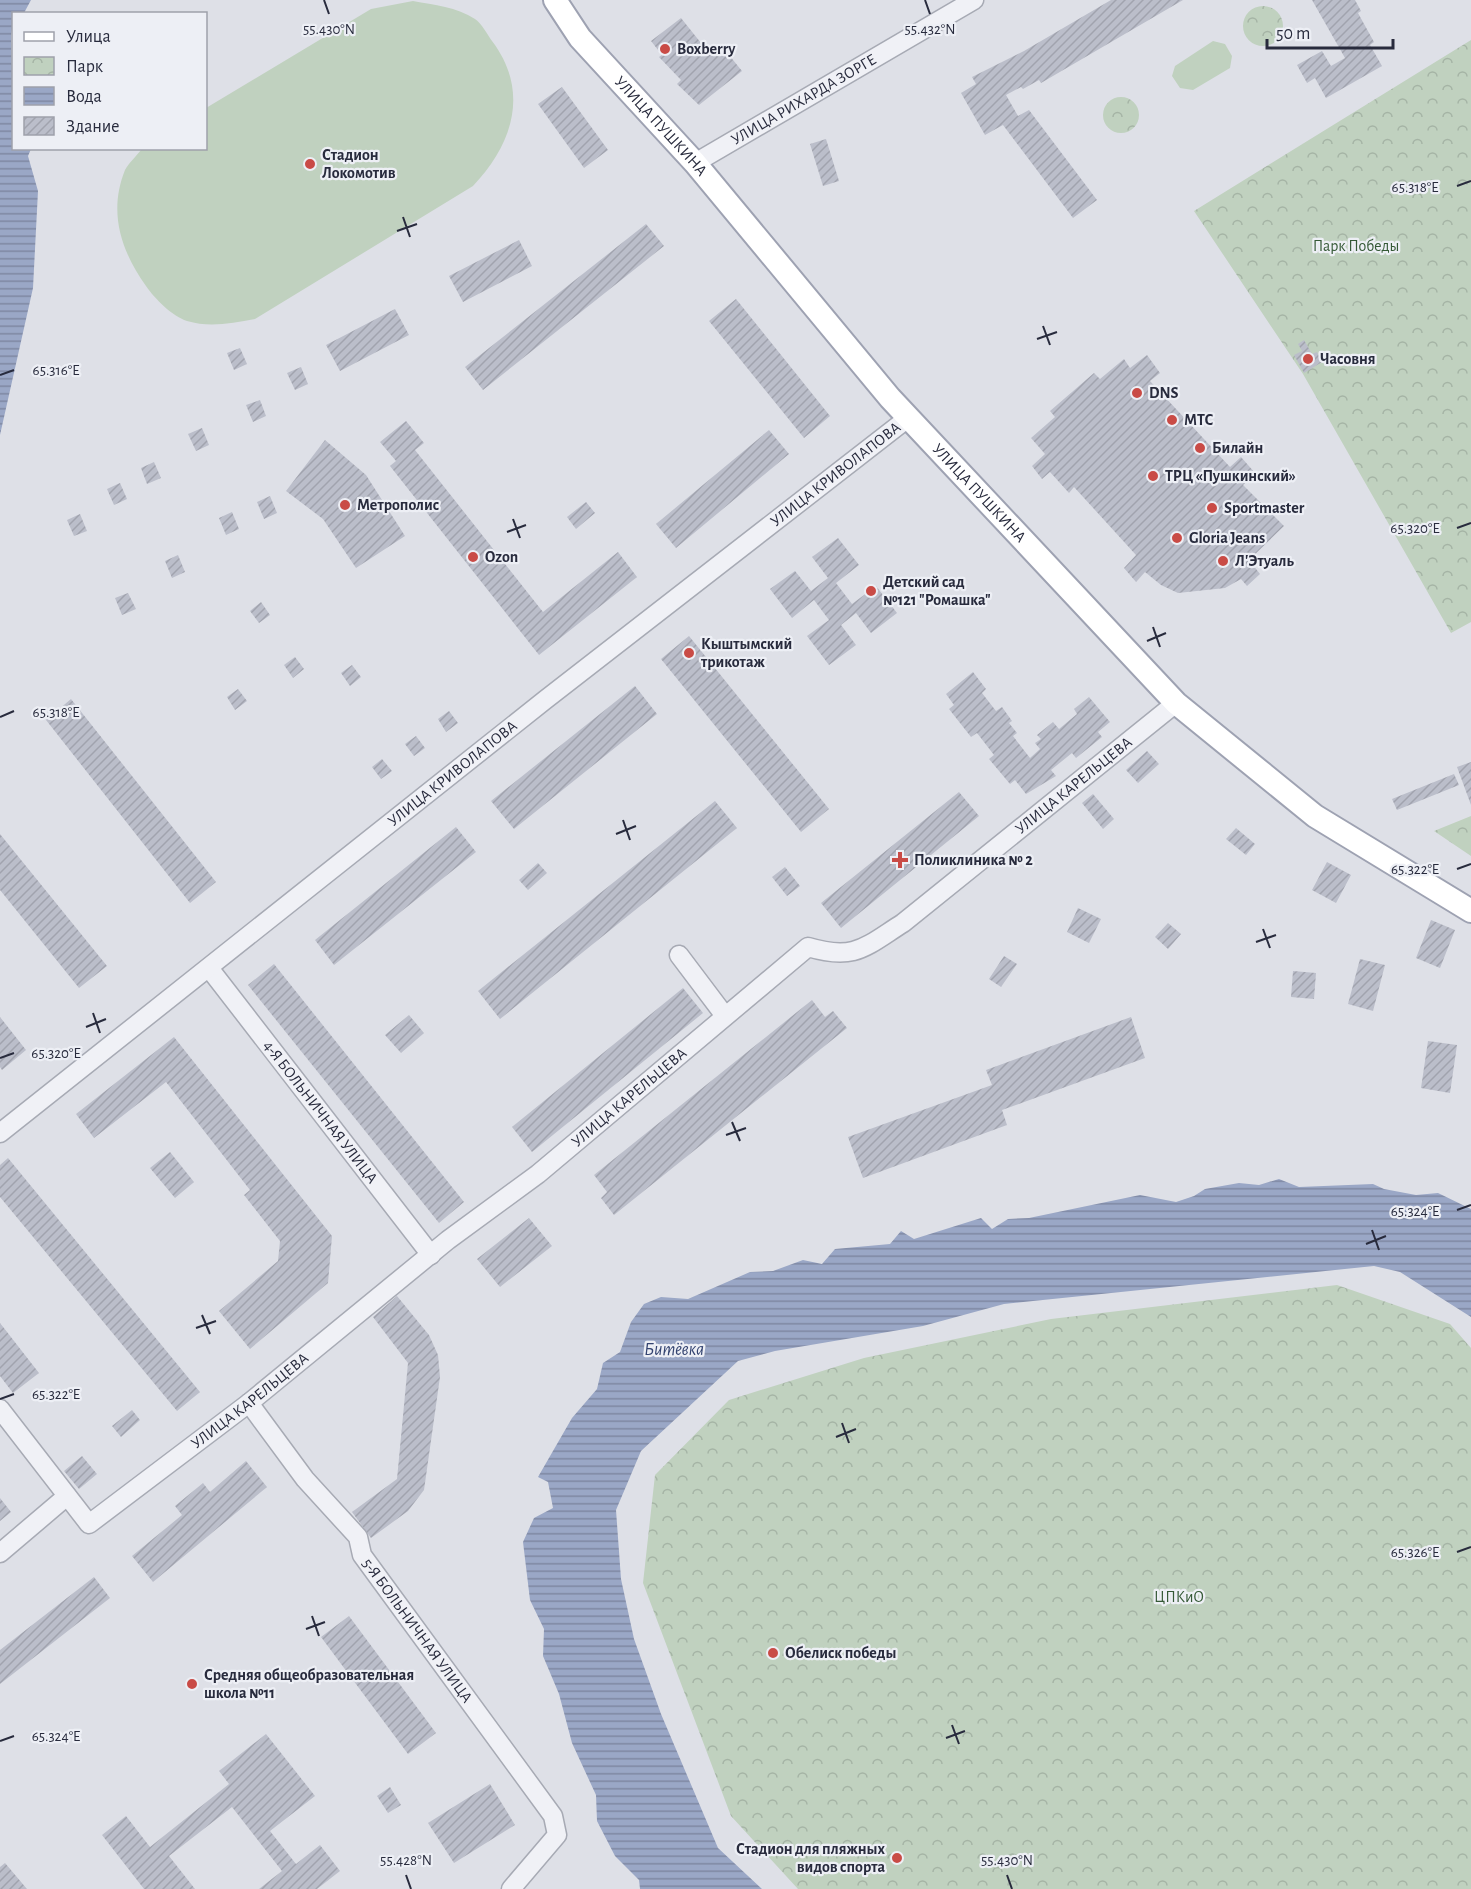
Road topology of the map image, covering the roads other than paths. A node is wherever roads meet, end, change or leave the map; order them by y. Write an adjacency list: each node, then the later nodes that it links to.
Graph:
1 (555, 0): 3 (main road, УЛИЦА ПУШКИНА)
2 (974, 0): 3 (street, УЛИЦА РИХАРДА ЗОРГЕ)
3 (695, 163): 4 (main road, УЛИЦА ПУШКИНА)
4 (908, 418): 5 (main road, УЛИЦА ПУШКИНА); 8 (street, УЛИЦА КРИВОЛАПОВА)
5 (1176, 703): 6 (main road, УЛИЦА ПУШКИНА); 9 (street, УЛИЦА КАРЕЛЬЦЕВА)
6 (1471, 911)
7 (679, 955): 9 (street)
8 (209, 968): 10 (street, УЛИЦА КРИВОЛАПОВА); 11 (street, 4-Я БОЛЬНИЧНАЯ УЛИЦА)
9 (725, 1016): 11 (street, УЛИЦА КАРЕЛЬЦЕВА)
10 (0, 1133)
11 (431, 1255): 12 (street, УЛИЦА КАРЕЛЬЦЕВА)
12 (249, 1404): 14 (street, УЛИЦА КАРЕЛЬЦЕВА); 16 (street, 5-Я БОЛЬНИЧНАЯ УЛИЦА)
13 (0, 1409): 14 (street)
14 (67, 1496): 15 (street)
15 (0, 1553)
16 (511, 1889)

